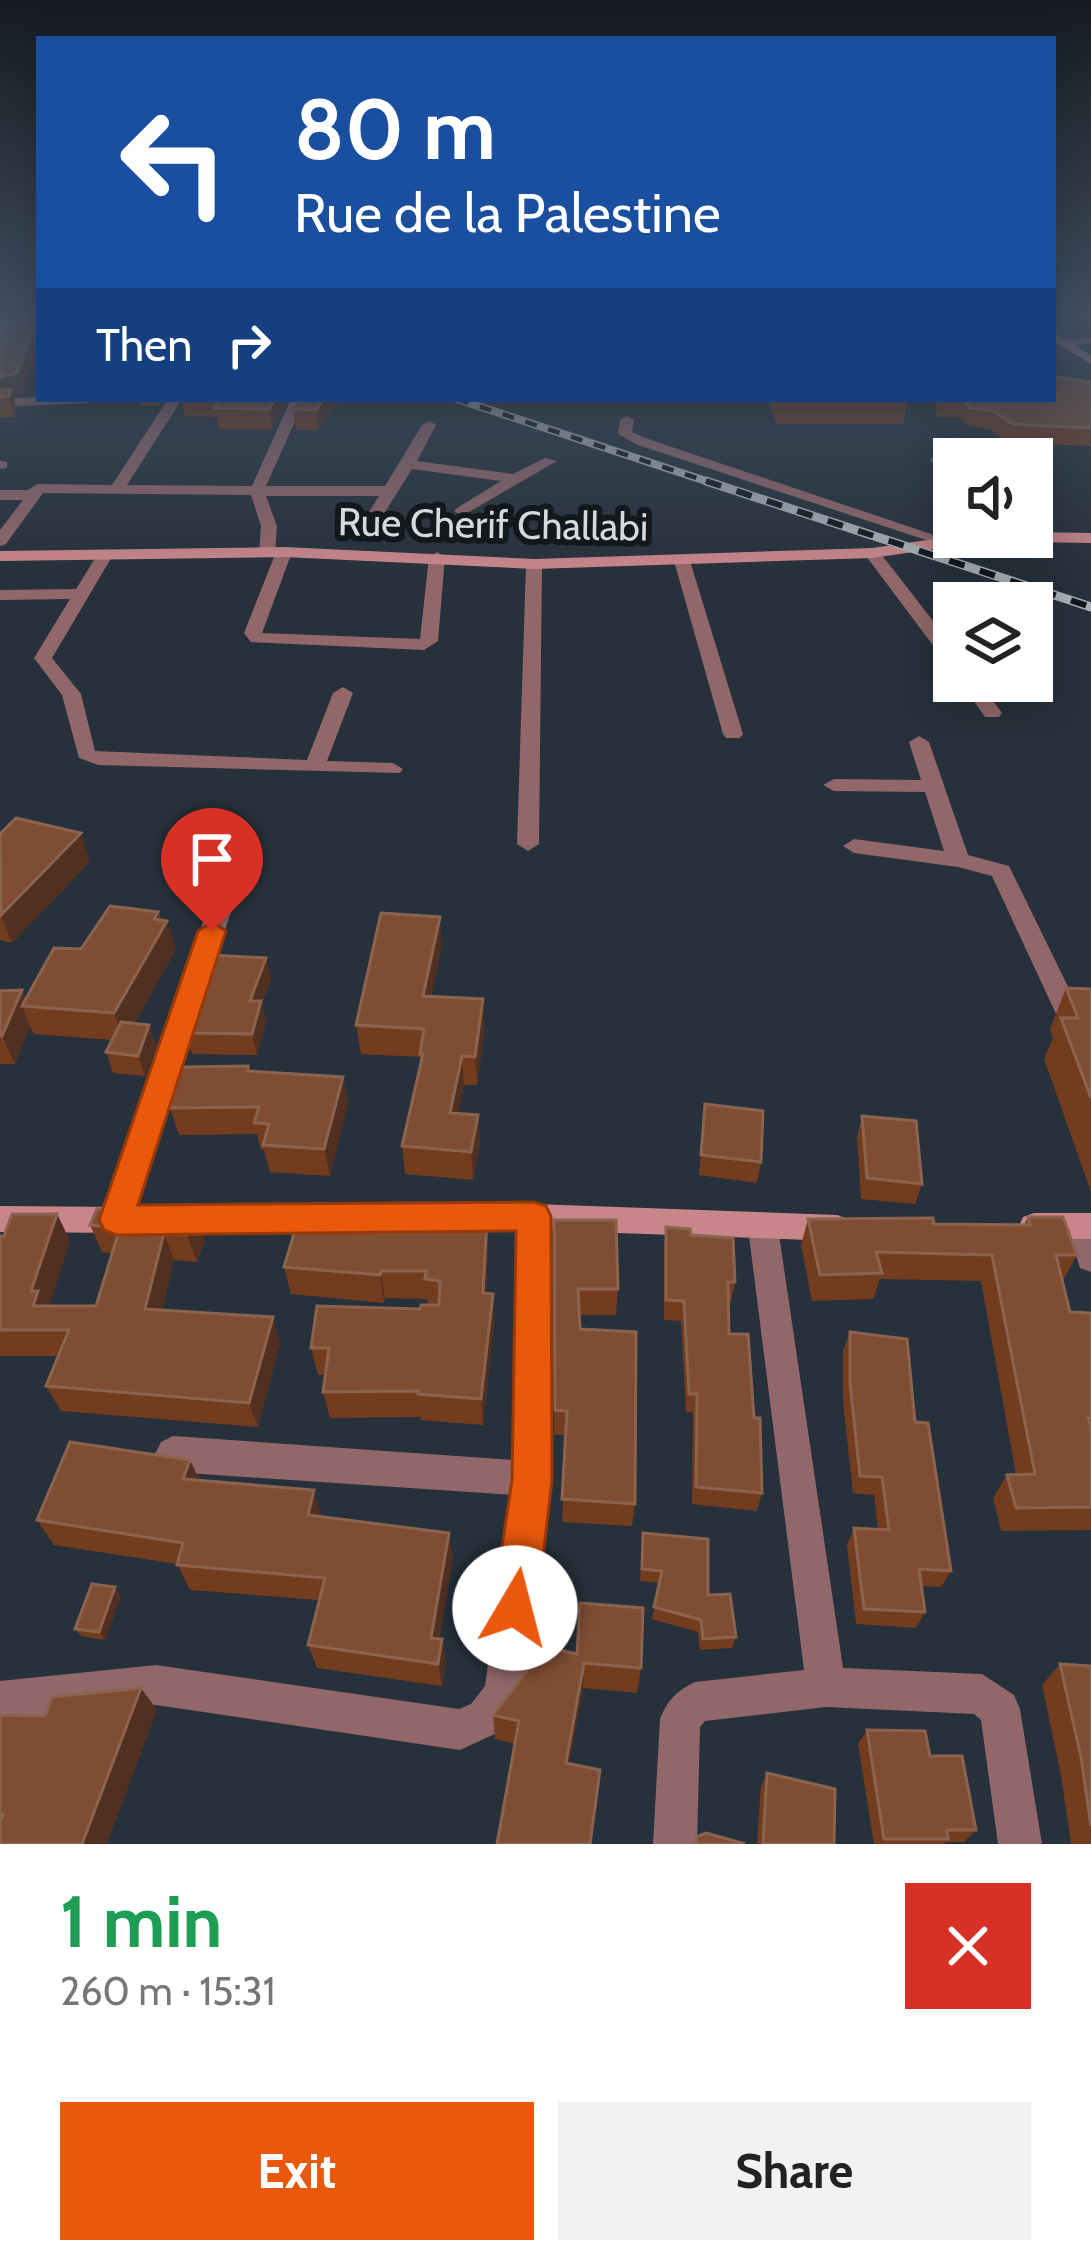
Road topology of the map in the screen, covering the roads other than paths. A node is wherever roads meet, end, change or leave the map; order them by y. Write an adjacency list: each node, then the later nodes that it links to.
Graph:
1 (36, 401): 4 (street)
2 (173, 402): 10 (street)
3 (297, 402): 11 (street)
4 (0, 403)
5 (627, 420): 17 (street)
6 (429, 425): 8 (street)
7 (550, 461): 9 (street)
8 (407, 464): 9 (street); 12 (street)
9 (515, 479): 15 (street)
10 (117, 488): 11 (street); 14 (street)
11 (257, 491): 12 (street); 22 (street)
12 (389, 491): 16 (street)
13 (0, 495): 14 (street)
14 (34, 495): 20 (street)
15 (462, 512)
16 (368, 525)
17 (933, 537)
18 (1053, 537): 19 (street)
19 (1091, 538)
20 (0, 541)
21 (933, 543): 23 (street, Rue Cherif Challabi)
22 (276, 552): 25 (street, Rue Cherif Challabi); 26 (street, Rue Cherif Challabi); 26 (street)
23 (872, 553): 27 (street, Rue Cherif Challabi); 31 (street)
24 (0, 556): 25 (street, Rue Cherif Challabi)
25 (105, 556): 29 (street)
26 (437, 556): 28 (street, Rue Cherif Challabi)
27 (682, 561): 28 (street, Rue Cherif Challabi); 35 (street)
28 (534, 564): 41 (street)
29 (78, 594): 30 (street); 37 (street)
30 (1, 596)
31 (933, 633)
32 (343, 693): 37 (street)
33 (984, 702): 34 (street)
34 (992, 713)
35 (733, 734)
36 (919, 742): 40 (street)
37 (315, 765): 38 (street)
38 (393, 770)
39 (834, 785): 40 (street)
40 (933, 786): 43 (street)
41 (528, 844)
42 (854, 846): 43 (street)
43 (958, 860): 45 (street)
44 (226, 890): 47 (street)
45 (1091, 1022)
46 (534, 1216): 47 (street); 52 (street); 55 (street)
47 (116, 1220): 50 (street)
48 (1014, 1226): 49 (street)
49 (1087, 1226): 53 (street)
50 (4, 1227)
51 (877, 1227): 52 (street)
52 (763, 1228): 56 (street)
53 (1091, 1258)
54 (172, 1454): 55 (street)
55 (532, 1480): 57 (street)
56 (826, 1688): 58 (street); 59 (street)
57 (0, 1701)
58 (675, 1844)
59 (1020, 1844)

